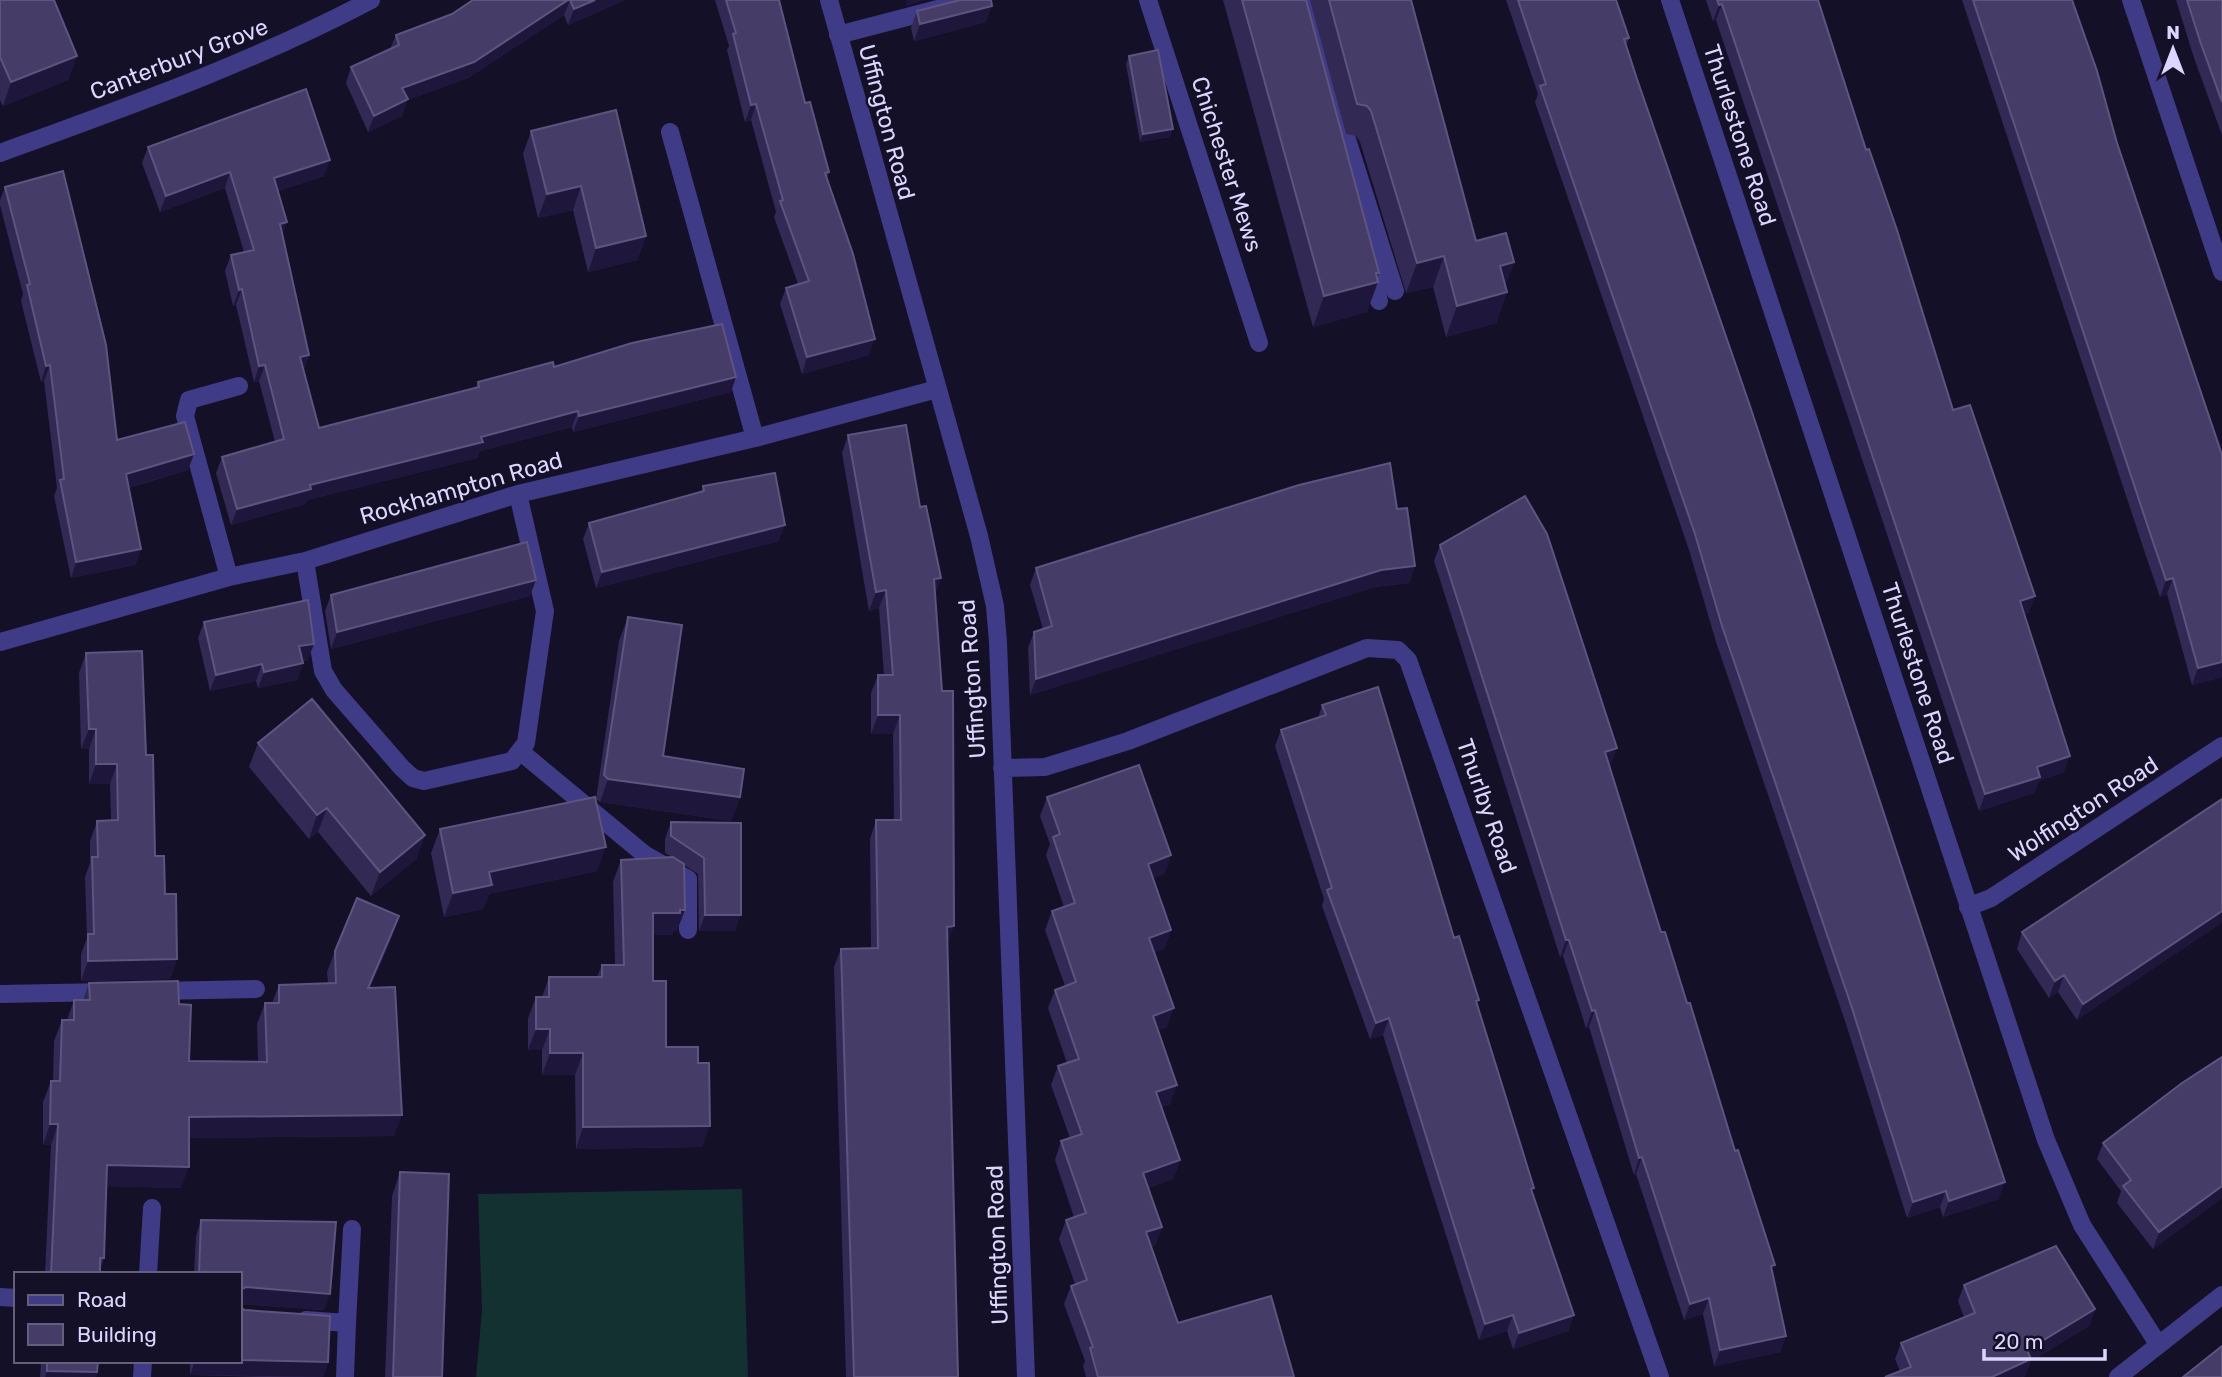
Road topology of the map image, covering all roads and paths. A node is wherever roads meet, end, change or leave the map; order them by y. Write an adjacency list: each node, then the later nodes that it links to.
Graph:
1 (370, 0): 10 (street, Canterbury Grove)
2 (829, 0): 8 (street, Uffington Road)
3 (972, 0): 8 (street)
4 (1148, 0): 14 (street, Chichester Mews)
5 (1301, 0): 12 (street); 13 (street)
6 (1670, 0): 25 (street, Thurlestone Road)
7 (2131, 0): 11 (street)
8 (838, 35): 16 (street, Uffington Road)
9 (670, 132): 17 (street)
10 (0, 153)
11 (2222, 272)
12 (1395, 291)
13 (1379, 301)
14 (1259, 343)
15 (239, 386): 20 (street)
16 (937, 389): 17 (street, Rockhampton Road); 24 (street, Uffington Road)
17 (755, 438): 18 (street, Rockhampton Road)
18 (518, 494): 19 (street, Rockhampton Road); 23 (street)
19 (305, 561): 20 (street, Rockhampton Road); 23 (street)
20 (229, 577): 21 (street, Rockhampton Road)
21 (0, 642)
22 (2222, 746): 25 (street, Wolfington Road)
23 (521, 752): 26 (street)
24 (1002, 768): 37 (street, Uffington Road); 38 (street, Thurlby Road)
25 (1968, 907): 35 (street, Thurlestone Road)
26 (688, 930)
27 (257, 989): 28 (street)
28 (0, 993)
29 (152, 1208): 31 (street)
30 (352, 1229): 34 (street)
31 (148, 1272)
32 (2222, 1295): 35 (street)
33 (293, 1319): 34 (street)
34 (347, 1323): 36 (street)
35 (2158, 1344): 39 (street)
36 (345, 1377)
37 (1026, 1377)
38 (1660, 1377)
39 (2118, 1377)

